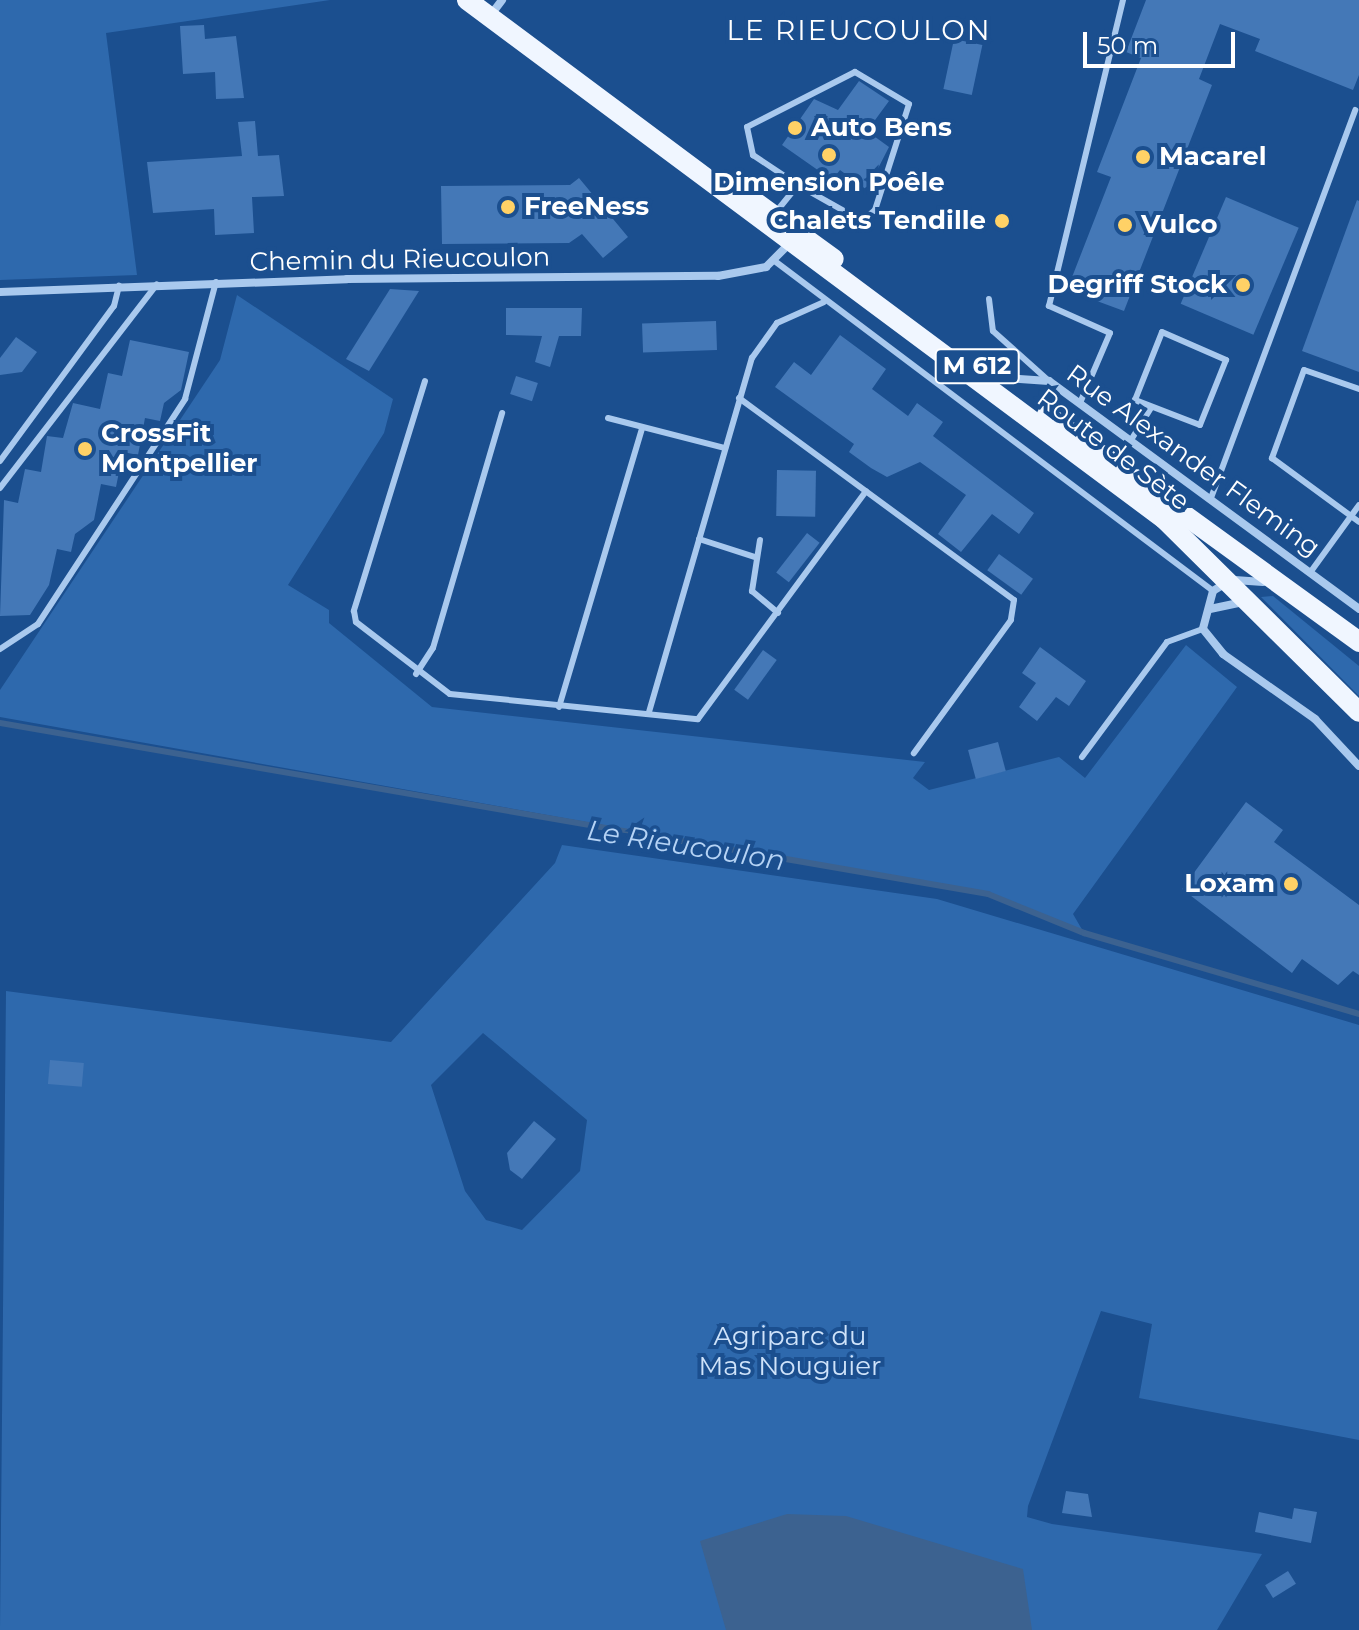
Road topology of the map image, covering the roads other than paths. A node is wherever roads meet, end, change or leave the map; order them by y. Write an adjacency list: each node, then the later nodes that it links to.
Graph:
1 (467, 0): 3 (main road, Route de Sète / M 612)
2 (1123, 0): 21 (lane)
3 (496, 8): 5 (main road, Route de Sète / M 612)
4 (1355, 110): 31 (lane)
5 (658, 140): 7 (main road, Route de Sète / M 612); 8 (main road, Route de Sète / M 612)
6 (798, 185): 6 (lane); 7 (lane)
7 (774, 215): 16 (main road, Route de Sète / M 612)
8 (789, 244): 9 (street); 39 (main road, Route de Sète / M 612)
9 (776, 262): 10 (street, Chemin du Rieucoulon); 15 (lane)
10 (216, 282): 11 (street, Chemin du Rieucoulon); 47 (lane)
11 (157, 284): 12 (street, Chemin du Rieucoulon); 29 (lane)
12 (119, 285): 13 (street, Chemin du Rieucoulon); 28 (lane)
13 (0, 292)
14 (989, 299): 18 (lane)
15 (824, 302): 20 (lane); 39 (lane)
16 (992, 377): 18 (street, Rue Alexander Fleming); 40 (main road, Route de Sète / M 612)
17 (425, 381): 48 (lane)
18 (1049, 381): 21 (street, Rue Alexander Fleming)
19 (1359, 389): 33 (lane)
20 (739, 398): 27 (lane); 30 (lane)
21 (1080, 403): 26 (street, Rue Alexander Fleming)
22 (1151, 408): 22 (lane); 26 (lane)
23 (502, 413): 48 (lane)
24 (608, 418): 25 (lane)
25 (642, 429): 27 (lane); 49 (lane)
26 (1131, 440): 31 (street, Rue Alexander Fleming)
27 (725, 448): 35 (lane)
28 (0, 461)
29 (0, 488)
30 (866, 491): 44 (lane); 52 (lane)
31 (1211, 498): 38 (street, Rue Alexander Fleming)
32 (1359, 505): 33 (lane)
33 (1351, 516): 34 (lane); 38 (lane)
34 (1359, 522)
35 (699, 539): 37 (lane); 50 (lane)
36 (760, 540): 37 (lane)
37 (755, 557): 44 (lane)
38 (1312, 570): 43 (street, Rue Alexander Fleming)
39 (1222, 586): 40 (street); 41 (main road, Route de Sète / M 612); 42 (street)
40 (1297, 590): 46 (main road, Route de Sète / M 612)
41 (1252, 600): 42 (street); 51 (main road, Route de Sète / M 612)
42 (1210, 609): 45 (street)
43 (1359, 609)
44 (778, 613): 50 (lane)
45 (1203, 629): 53 (lane); 54 (street)
46 (1359, 642)
47 (0, 649)
48 (416, 674): 49 (lane)
49 (559, 707): 50 (lane)
50 (649, 712)
51 (1359, 712)
52 (914, 753)
53 (1082, 757)
54 (1359, 766)

